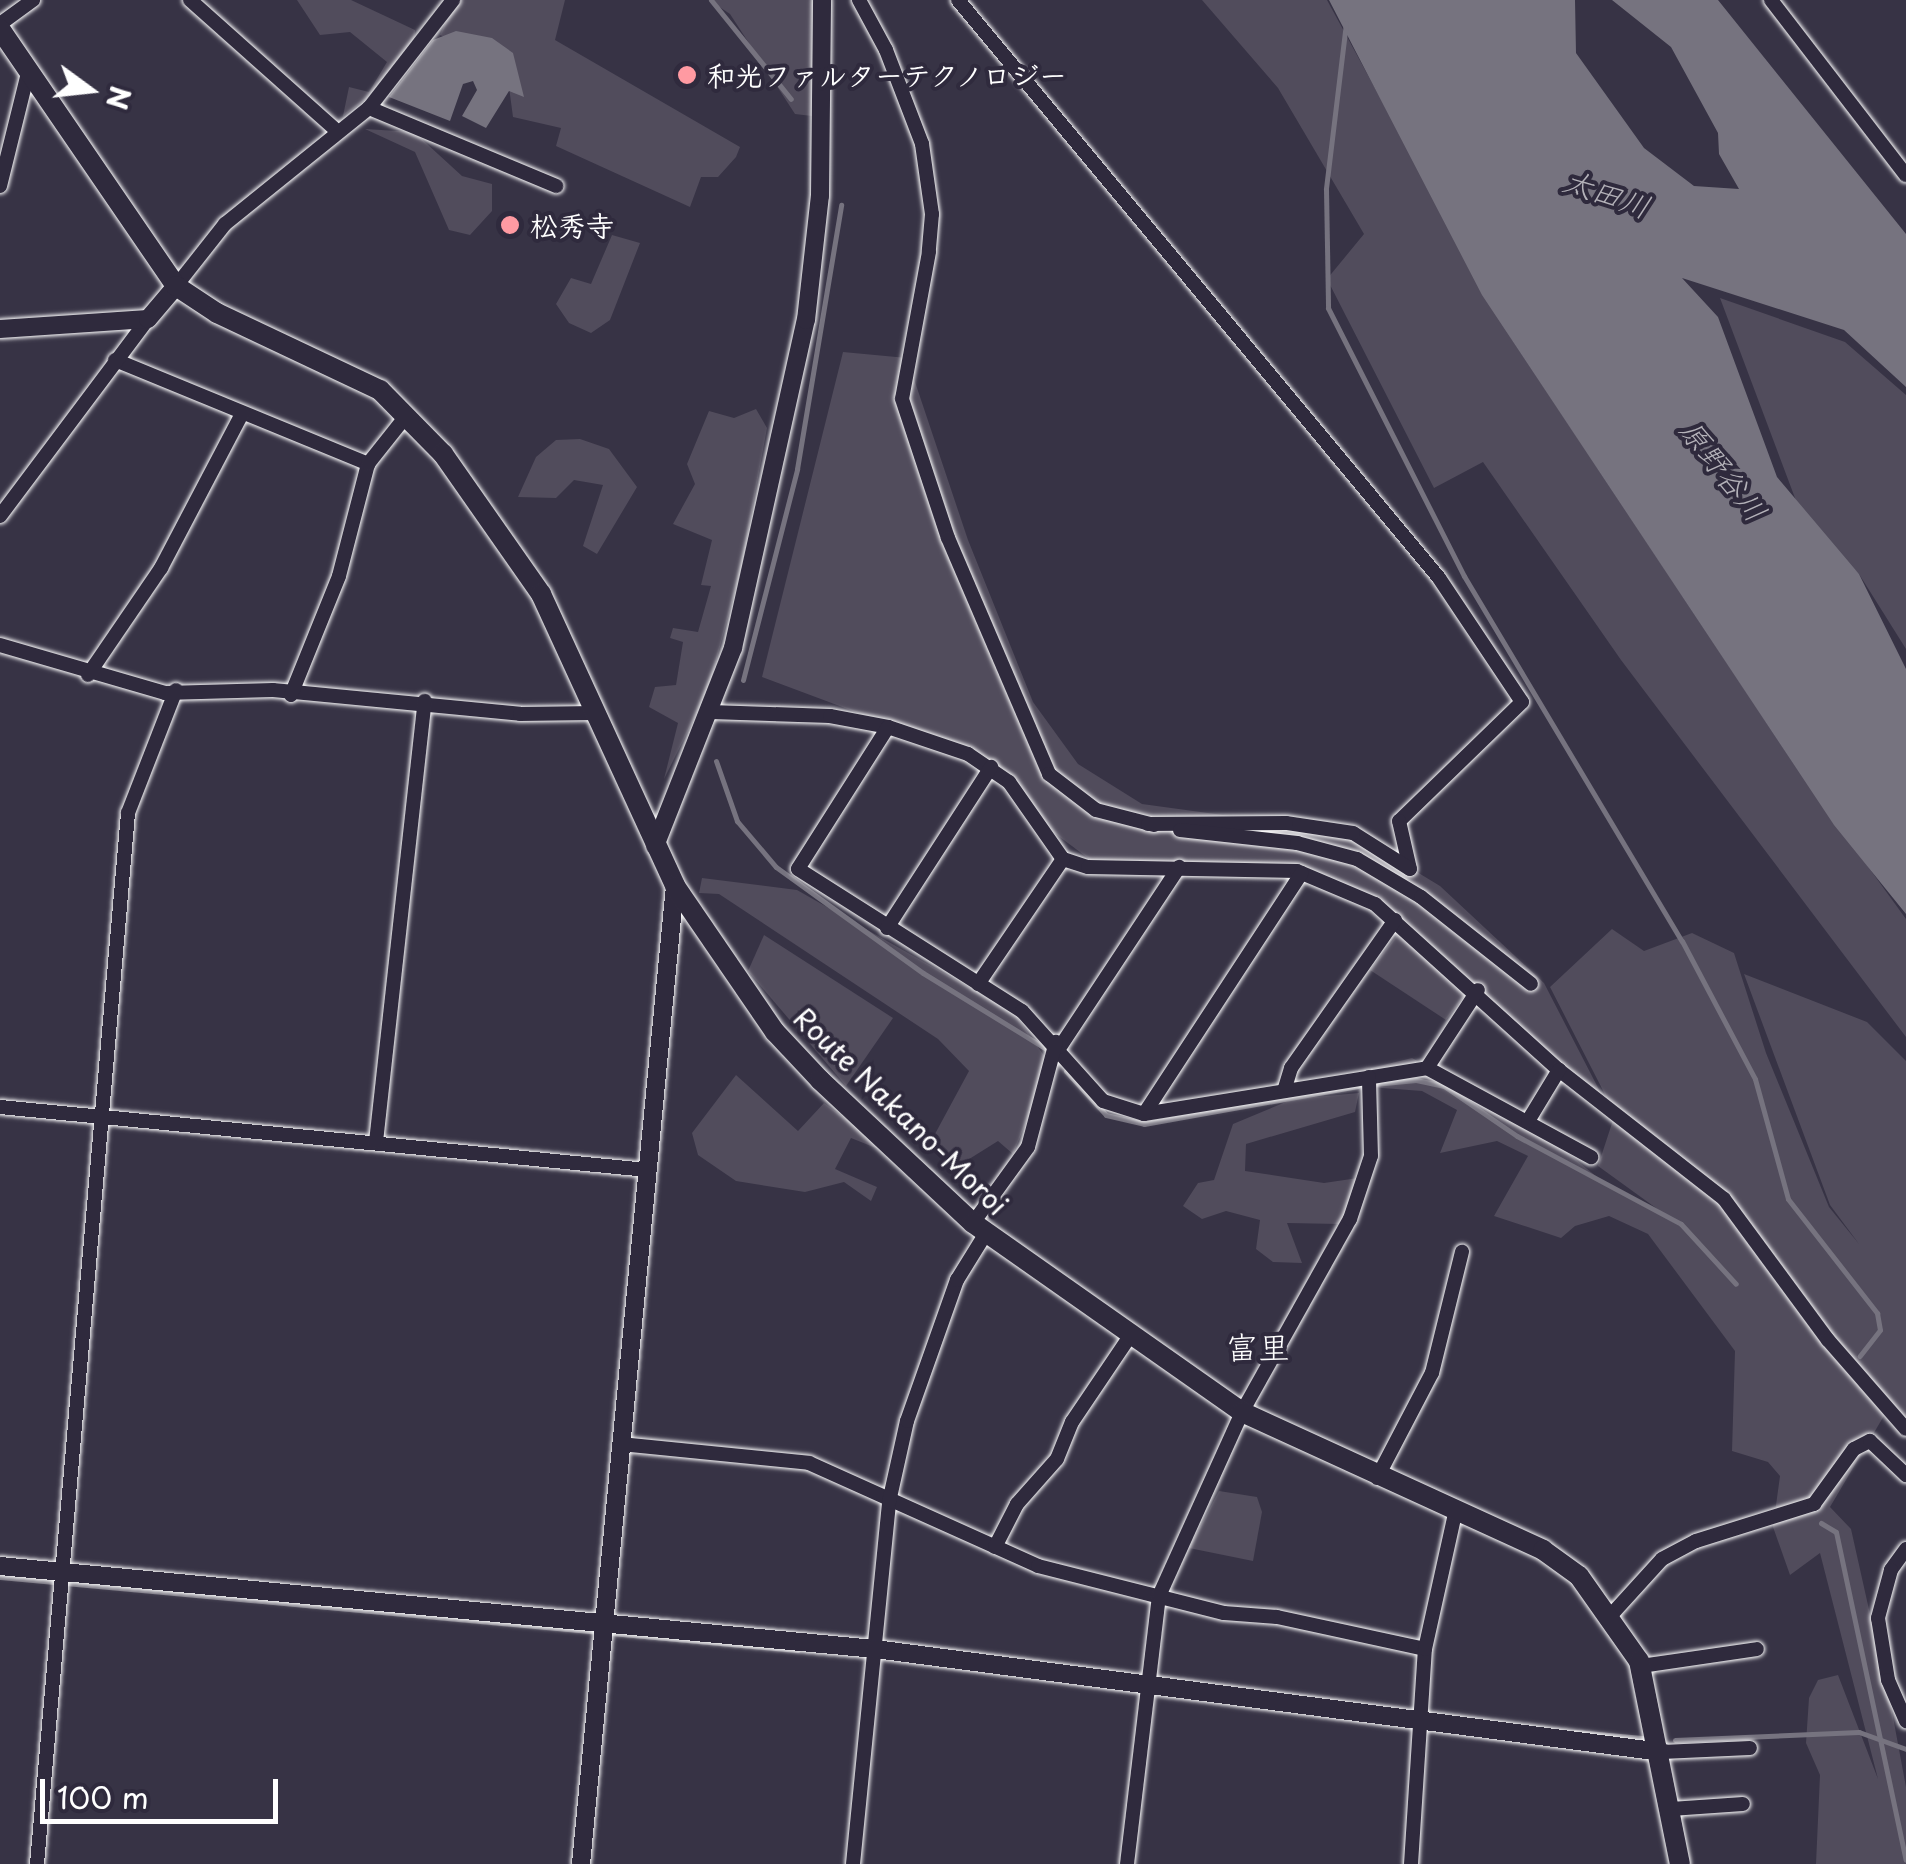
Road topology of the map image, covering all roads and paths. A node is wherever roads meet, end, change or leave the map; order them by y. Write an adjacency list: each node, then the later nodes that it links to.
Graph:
1 (33, 0): 8 (street)
2 (190, 0): 11 (street)
3 (452, 0): 10 (street)
4 (822, 0): 28 (street)
5 (859, 0): 32 (street)
6 (958, 0): 32 (street)
7 (1771, 0): 12 (street)
8 (0, 26): 9 (main road, Route Nakano-Moroi)
9 (28, 73): 13 (street); 15 (main road, Route Nakano-Moroi)
10 (369, 108): 11 (street); 14 (street)
11 (338, 132): 15 (street)
12 (1906, 175)
13 (0, 186)
14 (556, 186)
15 (176, 286): 16 (street); 20 (main road, Route Nakano-Moroi)
16 (148, 318): 17 (street); 18 (street)
17 (0, 330)
18 (115, 360): 19 (street); 22 (street)
19 (242, 414): 21 (street); 24 (street)
20 (406, 415): 21 (street); 29 (main road, Route Nakano-Moroi)
21 (368, 464): 26 (street)
22 (0, 516)
23 (0, 645): 24 (street)
24 (88, 675): 25 (street)
25 (176, 690): 26 (street); 50 (street)
26 (291, 696): 27 (street)
27 (425, 701): 29 (street); 52 (street)
28 (711, 712): 30 (street); 33 (street)
29 (594, 713): 33 (main road, Route Nakano-Moroi)
30 (888, 727): 31 (street); 39 (street)
31 (991, 767): 34 (street); 39 (street)
32 (1148, 824): 41 (street)
33 (655, 846): 37 (main road, Route Nakano-Moroi)
34 (1063, 859): 35 (street); 40 (street)
35 (1179, 868): 36 (street); 43 (street)
36 (1302, 873): 38 (street); 49 (street)
37 (675, 886): 54 (street); 55 (main road, Route Nakano-Moroi)
38 (1395, 920): 42 (street); 47 (street)
39 (888, 928): 40 (street)
40 (978, 984): 43 (street)
41 (1530, 984)
42 (1478, 990): 44 (street); 45 (street)
43 (1058, 1044): 49 (street); 55 (street)
44 (1427, 1068): 46 (street); 51 (street)
45 (1560, 1070): 51 (street); 59 (street)
46 (1369, 1082): 47 (street); 58 (street)
47 (1284, 1091): 49 (street)
48 (0, 1107): 50 (street)
49 (1144, 1114)
50 (100, 1116): 52 (street); 68 (street)
51 (1528, 1122): 53 (street)
52 (376, 1142): 54 (street)
53 (1591, 1157)
54 (647, 1170): 60 (street)
55 (980, 1228): 57 (main road, Route Nakano-Moroi); 63 (street)
56 (1462, 1252): 62 (street)
57 (1132, 1333): 58 (main road, Route Nakano-Moroi); 65 (street)
58 (1242, 1412): 62 (main road, Route Nakano-Moroi); 69 (street)
59 (1906, 1429)
60 (620, 1444): 63 (street); 71 (street)
61 (1906, 1475): 70 (street)
62 (1377, 1478): 64 (main road, Route Nakano-Moroi)
63 (889, 1502): 65 (street); 72 (street)
64 (1455, 1514): 70 (main road, Route Nakano-Moroi); 73 (street)
65 (994, 1547): 69 (street)
66 (1906, 1548): 78 (street)
67 (0, 1566): 68 (street)
68 (64, 1572): 71 (street); 83 (street)
69 (1160, 1596): 73 (street); 76 (street)
70 (1612, 1614): 75 (main road, Route Nakano-Moroi)
71 (602, 1625): 72 (street); 84 (street)
72 (875, 1648): 76 (street); 85 (street)
73 (1425, 1649): 77 (street)
74 (1757, 1649): 75 (street)
75 (1641, 1666): 80 (main road, Route Nakano-Moroi)
76 (1146, 1684): 77 (street); 86 (street)
77 (1424, 1718): 80 (street); 87 (street)
78 (1906, 1721)
79 (1750, 1748): 80 (street)
80 (1662, 1752): 82 (main road, Route Nakano-Moroi)
81 (1743, 1804): 82 (street)
82 (1671, 1809): 88 (main road, Route Nakano-Moroi)
83 (36, 1864)
84 (581, 1864)
85 (853, 1864)
86 (1127, 1864)
87 (1411, 1864)
88 (1680, 1864)

